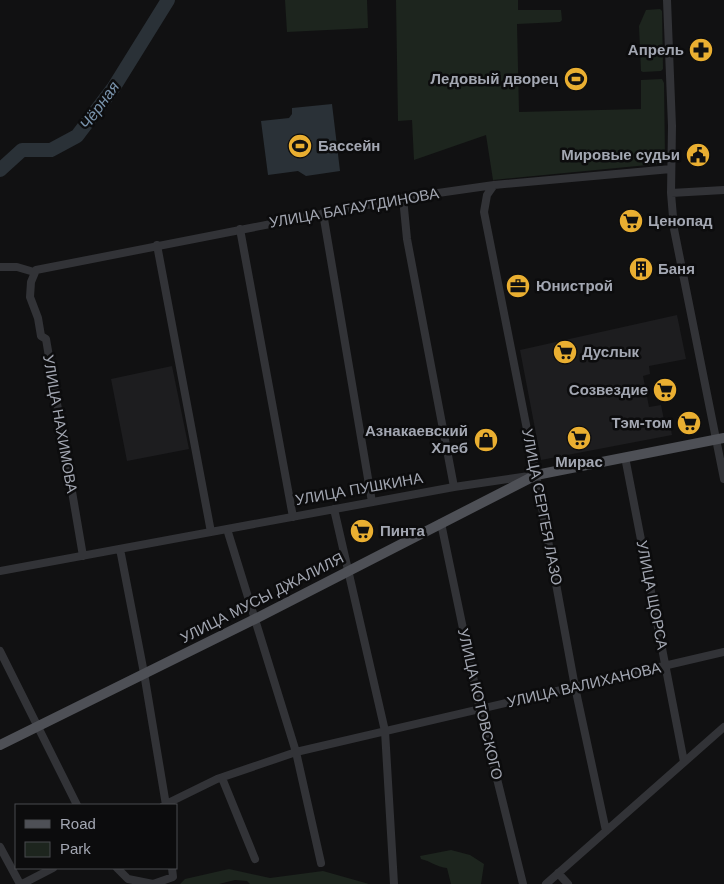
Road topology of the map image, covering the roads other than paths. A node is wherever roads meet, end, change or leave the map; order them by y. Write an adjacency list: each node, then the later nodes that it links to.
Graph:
1 (667, 0): 2 (street)
2 (671, 169): 3 (street, УЛИЦА БАГАУТДИНОВА); 5 (street)
3 (494, 185): 6 (street, УЛИЦА БАГАУТДИНОВА); 14 (street, УЛИЦА СЕРГЕЯ ЛАЗО)
4 (724, 190): 5 (street)
5 (671, 193): 12 (street)
6 (403, 198): 7 (street, УЛИЦА БАГАУТДИНОВА); 16 (street)
7 (323, 213): 8 (street, УЛИЦА БАГАУТДИНОВА); 17 (street)
8 (240, 229): 9 (street, УЛИЦА БАГАУТДИНОВА); 19 (street)
9 (157, 245): 11 (street, УЛИЦА БАГАУТДИНОВА); 22 (street)
10 (0, 267): 11 (street)
11 (37, 270): 24 (street, УЛИЦА НАХИМОВА)
12 (721, 439): 13 (main road, УЛИЦА ПУШКИНА); 15 (street)
13 (625, 457): 14 (main road, УЛИЦА ПУШКИНА); 30 (street, УЛИЦА ЩОРСА)
14 (536, 475): 16 (street, УЛИЦА ПУШКИНА); 20 (main road, УЛИЦА МУСЫ ДЖАЛИЛЯ); 32 (street, УЛИЦА СЕРГЕЯ ЛАЗО)
15 (724, 479)
16 (454, 487): 17 (street, УЛИЦА ПУШКИНА)
17 (372, 502): 18 (street, УЛИЦА ПУШКИНА)
18 (334, 509): 19 (street, УЛИЦА ПУШКИНА); 26 (street)
19 (293, 517): 21 (street, УЛИЦА ПУШКИНА)
20 (442, 523): 26 (main road, УЛИЦА МУСЫ ДЖАЛИЛЯ); 33 (street, УЛИЦА КОТОВСКОГО)
21 (227, 529): 22 (street, УЛИЦА ПУШКИНА); 27 (street)
22 (211, 532): 23 (street, УЛИЦА ПУШКИНА)
23 (120, 549): 24 (street, УЛИЦА ПУШКИНА); 31 (street)
24 (83, 556): 25 (street, УЛИЦА ПУШКИНА)
25 (0, 571)
26 (348, 571): 27 (main road, УЛИЦА МУСЫ ДЖАЛИЛЯ); 36 (street)
27 (255, 619): 31 (main road, УЛИЦА МУСЫ ДЖАЛИЛЯ); 38 (street)
28 (0, 651): 34 (street)
29 (724, 652): 30 (street, УЛИЦА ВАЛИХАНОВА)
30 (666, 666): 32 (street, УЛИЦА ВАЛИХАНОВА); 39 (street, УЛИЦА ЩОРСА)
31 (144, 673): 34 (main road, УЛИЦА МУСЫ ДЖАЛИЛЯ); 42 (street)
32 (575, 687): 33 (street, УЛИЦА ВАЛИХАНОВА); 44 (street, УЛИЦА СЕРГЕЯ ЛАЗО)
33 (480, 710): 36 (street, УЛИЦА ВАЛИХАНОВА); 54 (street, УЛИЦА КОТОВСКОГО)
34 (38, 725): 37 (main road, УЛИЦА МУСЫ ДЖАЛИЛЯ); 41 (street)
35 (724, 727): 39 (street)
36 (384, 731): 38 (street, УЛИЦА ВАЛИХАНОВА); 53 (street)
37 (0, 745)
38 (296, 752): 40 (street, УЛИЦА ВАЛИХАНОВА); 47 (street)
39 (684, 762): 44 (street)
40 (222, 778): 43 (street, УЛИЦА ВАЛИХАНОВА); 46 (street)
41 (77, 804)
42 (165, 804)
43 (167, 804)
44 (606, 831): 51 (street)
45 (0, 847): 52 (street)
46 (255, 859)
47 (321, 863)
48 (50, 869): 52 (street)
49 (118, 869): 50 (street)
50 (172, 869)
51 (558, 874): 55 (street); 56 (street)
52 (21, 884)
53 (394, 884)
54 (523, 884)
55 (546, 884)
56 (568, 884)

